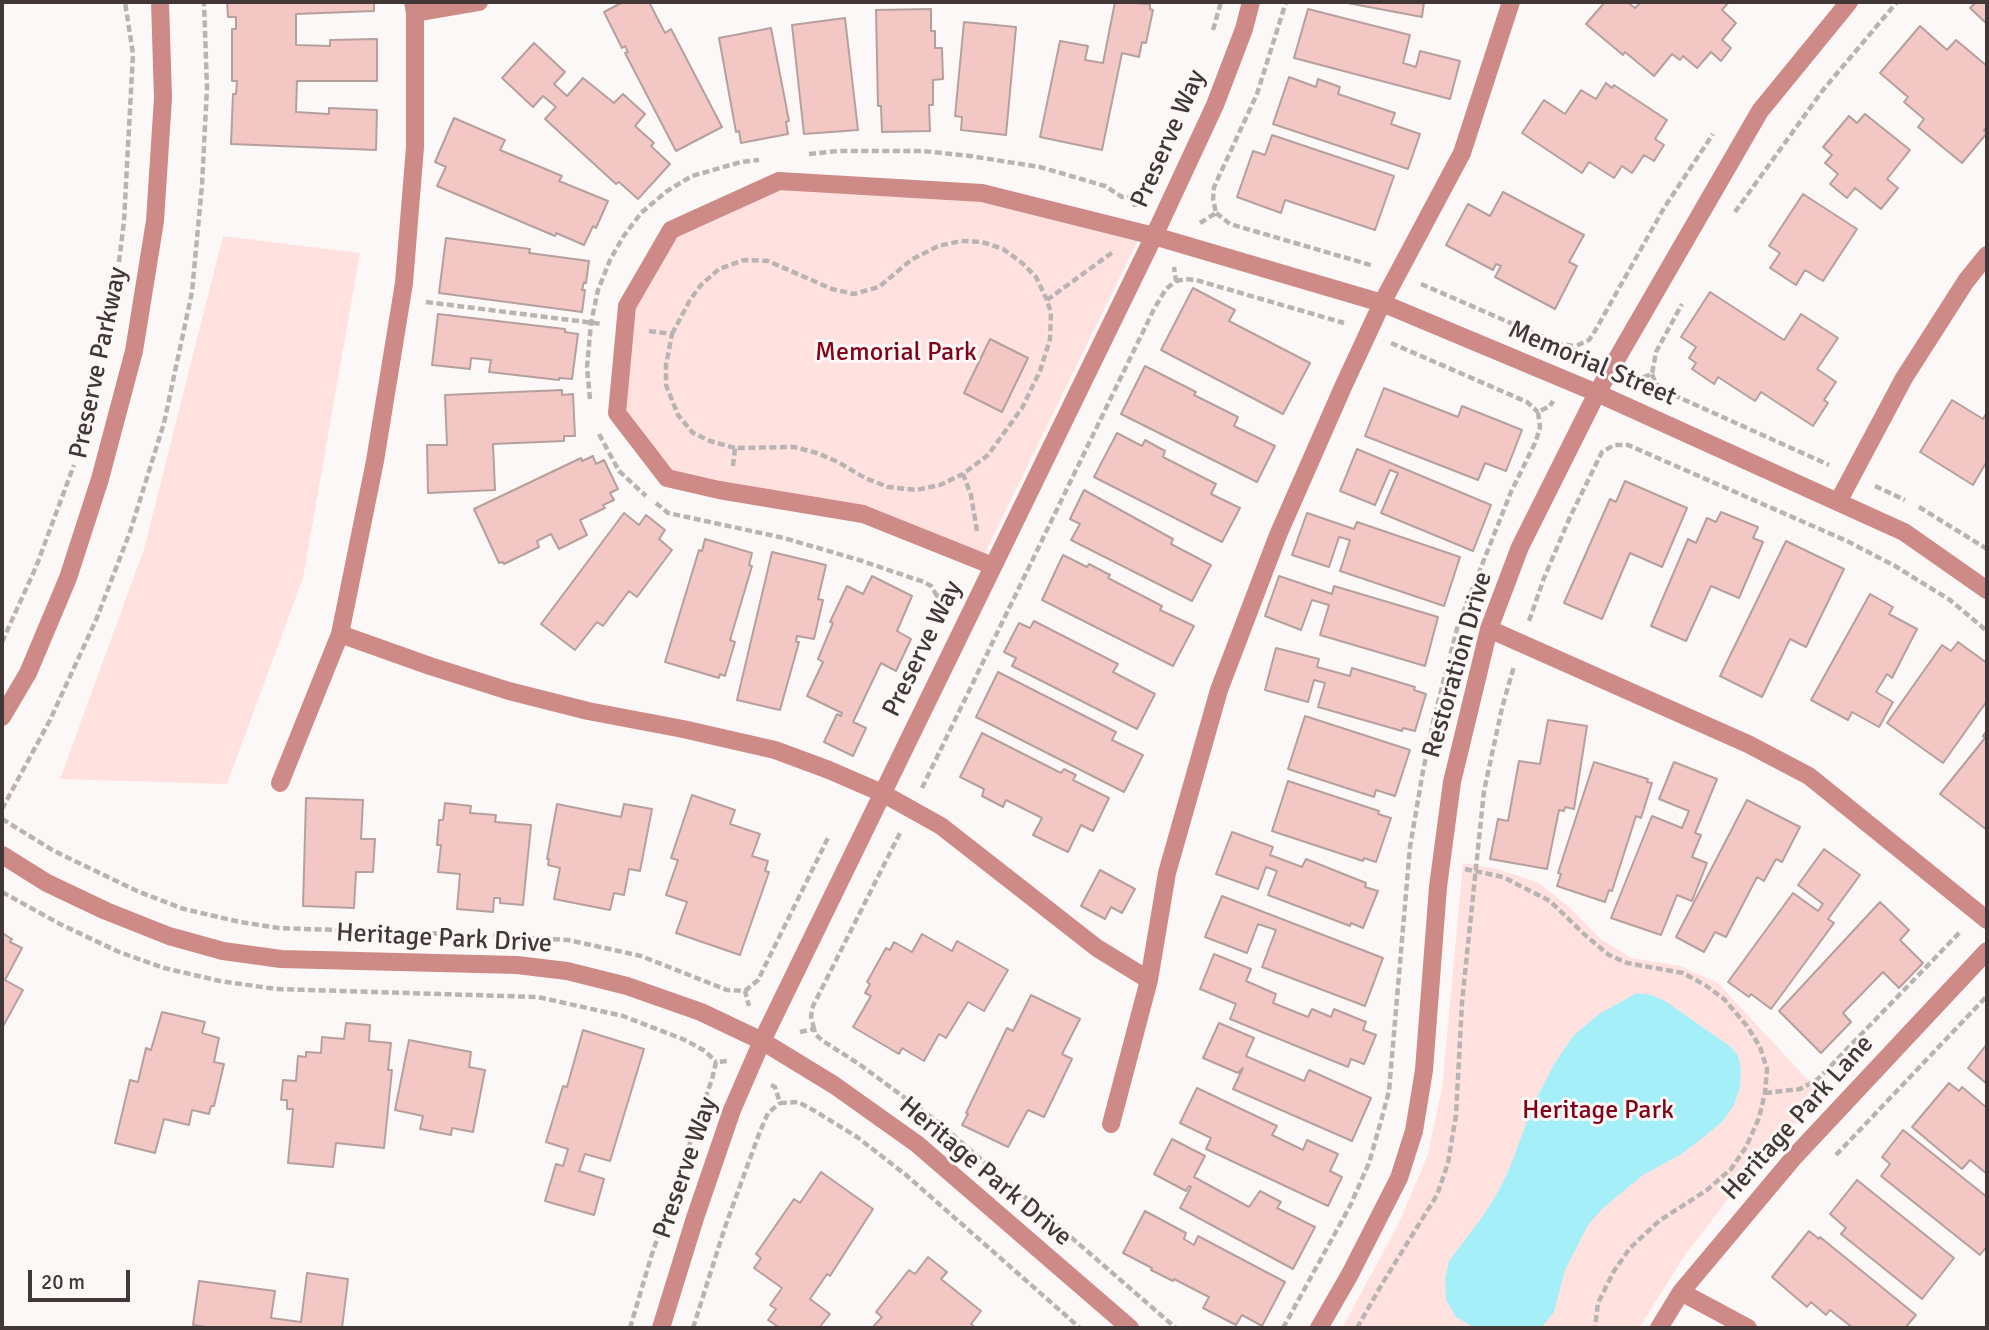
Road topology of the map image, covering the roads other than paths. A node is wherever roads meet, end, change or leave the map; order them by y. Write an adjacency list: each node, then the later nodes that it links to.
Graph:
1 (160, 2): 16 (street, Preserve Parkway)
2 (479, 2): 6 (street)
3 (1251, 2): 7 (street, Preserve Way)
4 (1511, 2): 9 (street)
5 (1849, 2): 10 (street, Restoration Drive)
6 (414, 8): 15 (street)
7 (1154, 236): 9 (street, Memorial Street); 12 (street, Preserve Way); 12 (street, Memorial Street)
8 (1987, 255): 11 (street)
9 (1382, 303): 10 (street, Memorial Street); 22 (street)
10 (1597, 393): 11 (street, Memorial Street); 14 (street, Restoration Drive)
11 (1838, 502): 13 (street, Memorial Street)
12 (993, 566): 18 (street, Preserve Way)
13 (1987, 590)
14 (1489, 629): 20 (street); 28 (street, Restoration Drive)
15 (340, 634): 17 (street); 18 (street)
16 (2, 717)
17 (280, 783)
18 (882, 793): 22 (street); 23 (street, Preserve Way)
19 (2, 855): 23 (street, Heritage Park Drive)
20 (1983, 917)
21 (1987, 951): 25 (street, Heritage Park Lane)
22 (1149, 980): 24 (street)
23 (762, 1041): 26 (street, Preserve Way); 27 (street, Heritage Park Drive)
24 (1111, 1124)
25 (1681, 1293): 29 (street, Heritage Park Lane); 30 (street)
26 (661, 1328)
27 (1130, 1328)
28 (1319, 1328)
29 (1659, 1328)
30 (1748, 1328)

